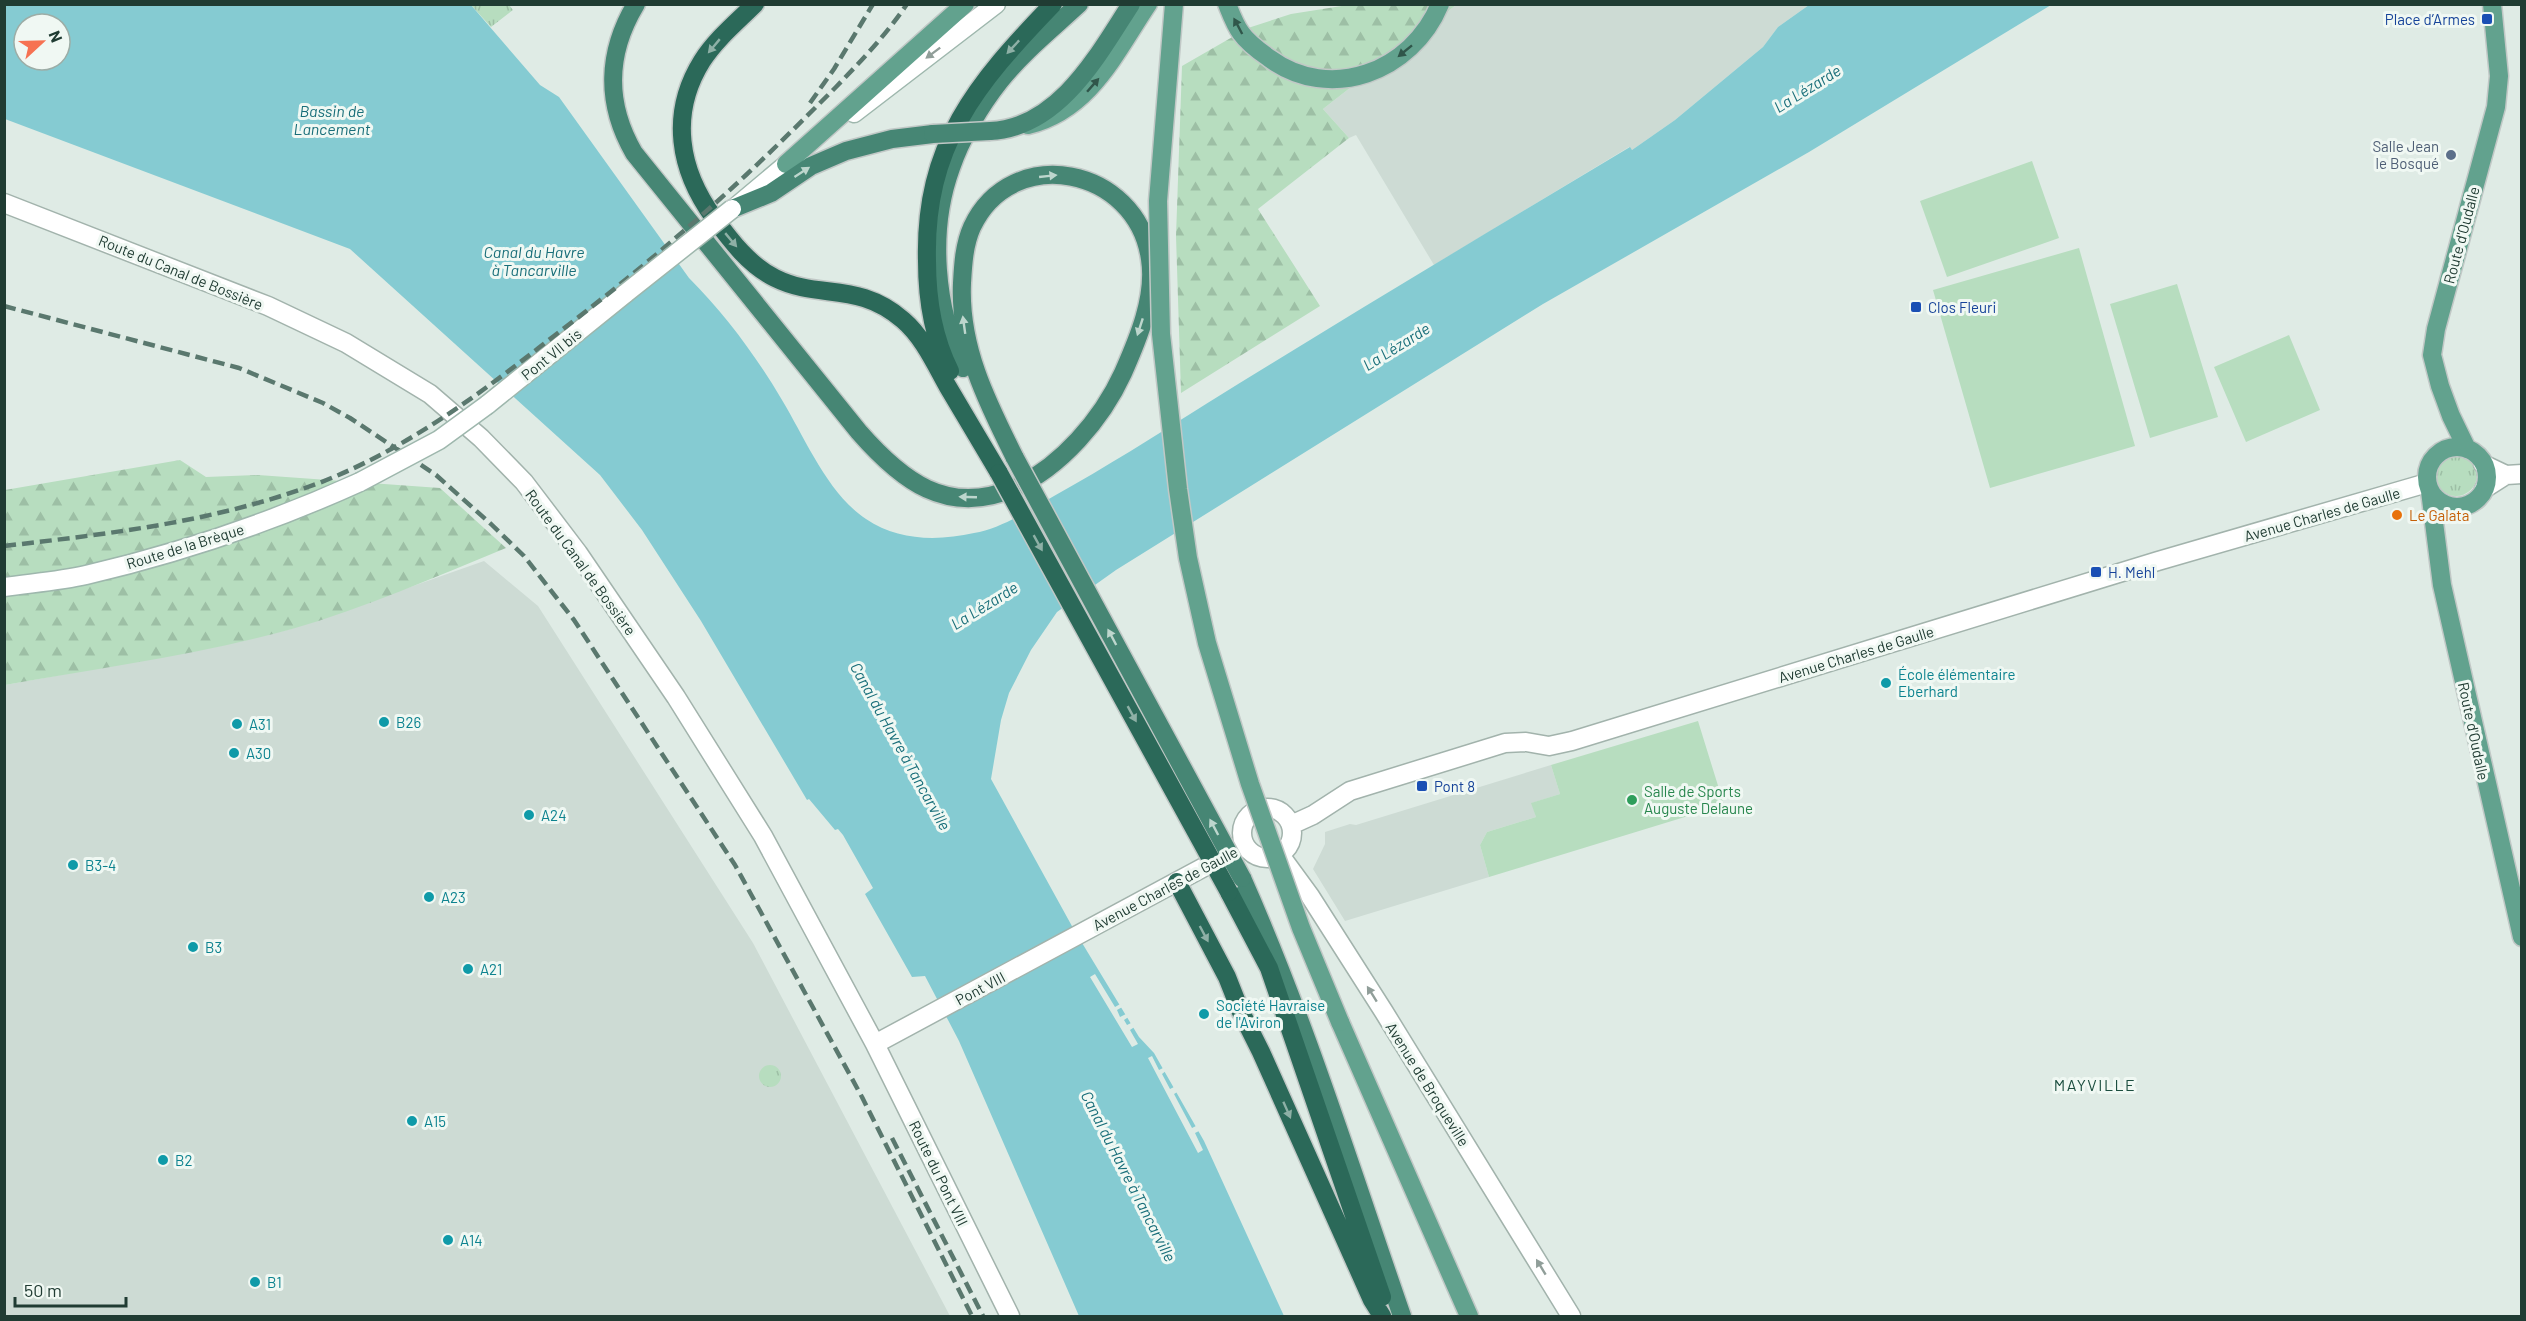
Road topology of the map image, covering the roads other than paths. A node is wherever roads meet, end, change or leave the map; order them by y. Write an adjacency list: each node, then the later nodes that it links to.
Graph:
1 (636, 4): 20 (highway, one-way to 1)
2 (755, 4): 22 (highway, one-way to 22)
3 (964, 4): 14 (main road)
4 (996, 4): 14 (street, Pont VII bis, one-way to 14)
5 (1053, 4): 22 (highway, one-way to 22)
6 (1079, 4): 20 (highway)
7 (1131, 4): 13 (highway)
8 (1148, 4): 13 (main road, one-way to 8)
9 (1174, 4): 41 (main road, bridge)
10 (1227, 4): 11 (main road, one-way to 10)
11 (1440, 4)
12 (2492, 4): 17 (main road, Route d'Oudalle)
13 (998, 131): 16 (highway, one-way to 13, bridge)
14 (786, 164): 16 (street, Pont VII bis)
15 (4, 203): 36 (street, Route du Canal de Bossière)
16 (732, 210): 24 (street, Pont VII bis, bridge)
17 (2451, 416): 18 (main road, Route d'Oudalle); 19 (main road, Route d'Oudalle)
18 (2467, 449): 19 (main road); 21 (main road)
19 (2444, 450): 25 (main road)
20 (1015, 458): 40 (highway, one-way to 20, bridge)
21 (2483, 464): 23 (street); 26 (main road)
22 (999, 473): 39 (highway, one-way to 39, bridge)
23 (2514, 475): 26 (street)
24 (360, 482): 29 (street, Route de la Brèque)
25 (2429, 487): 27 (main road); 28 (main road, Route d'Oudalle); 30 (street, Avenue Charles de Gaulle)
26 (2484, 489): 27 (main road)
27 (2447, 505): 28 (main road)
28 (2434, 524): 35 (main road, Route d'Oudalle)
29 (4, 587)
30 (1291, 825): 31 (street, Avenue Charles de Gaulle); 32 (street)
31 (1245, 845): 32 (street, Avenue Charles de Gaulle); 33 (street, Avenue Charles de Gaulle)
32 (1280, 855): 42 (street, Avenue de Broqueville, one-way to 32)
33 (1177, 882): 34 (street, Avenue Charles de Gaulle); 38 (highway, one-way to 38)
34 (1085, 931): 36 (street, Pont VIII)
35 (2522, 937)
36 (871, 1037): 37 (street, Route du Pont VIII)
37 (1010, 1317)
38 (1382, 1317)
39 (1389, 1317)
40 (1402, 1317)
41 (1469, 1317)
42 (1571, 1317)

